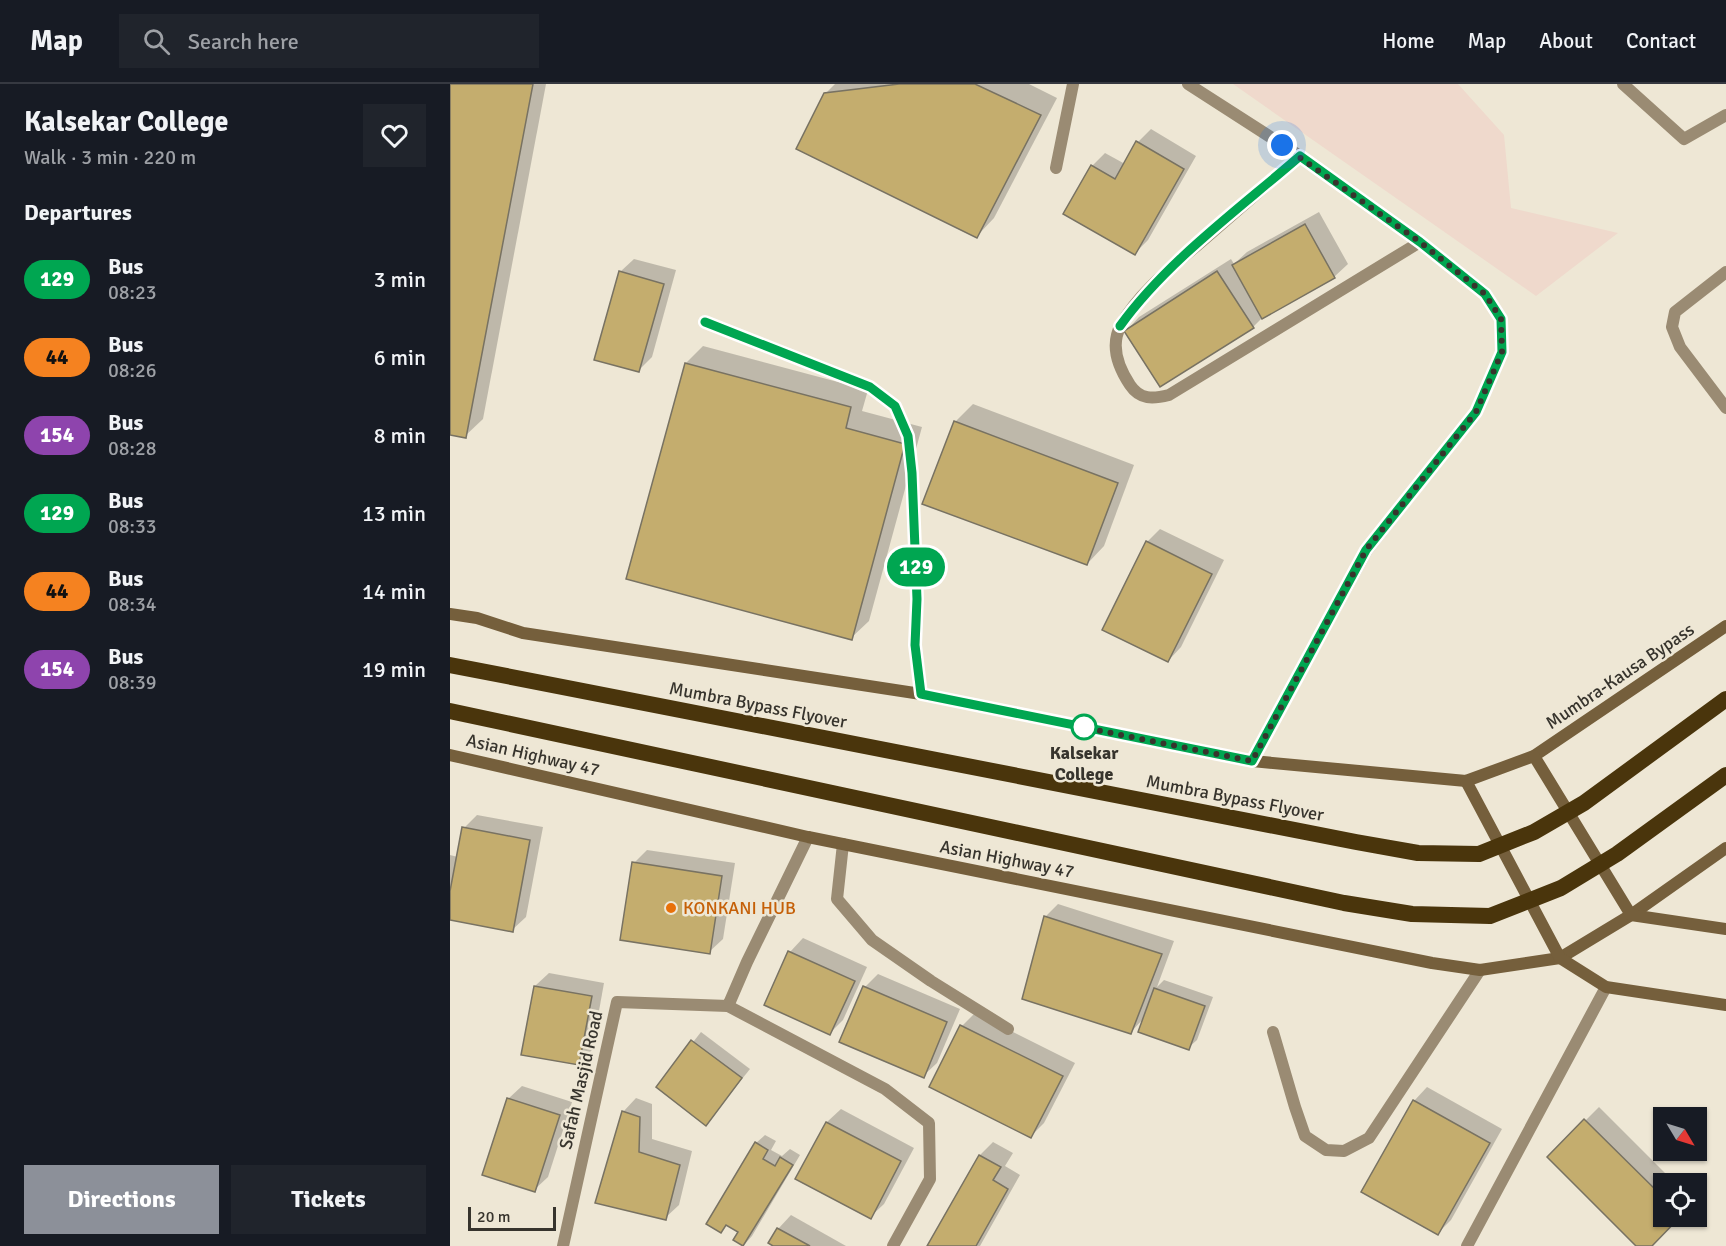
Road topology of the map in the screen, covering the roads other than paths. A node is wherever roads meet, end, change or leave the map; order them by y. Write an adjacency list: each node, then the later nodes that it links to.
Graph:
1 (1072, 84): 6 (street)
2 (1188, 84): 5 (street)
3 (1623, 84): 4 (street)
4 (1726, 115)
5 (1300, 156): 7 (street); 7 (street)
6 (1056, 168)
7 (1420, 242): 19 (street)
8 (1726, 272): 10 (street)
9 (705, 322): 14 (street)
10 (1726, 408)
11 (450, 614): 14 (main road)
12 (1726, 626): 18 (main road, Mumbra-Kausa Bypass)
13 (450, 665): 15 (highway, Mumbra Bypass Flyover, bridge)
14 (921, 694): 19 (main road)
15 (1726, 699)
16 (450, 711): 20 (highway, bridge)
17 (450, 755): 22 (main road, Asian Highway 47)
18 (1534, 756): 21 (main road, Mumbra-Kausa Bypass); 25 (main road)
19 (1252, 761): 21 (main road)
20 (1726, 775)
21 (1466, 782): 27 (main road)
22 (808, 837): 23 (main road, Asian Highway 47); 31 (street)
23 (843, 844): 28 (main road, Asian Highway 47); 32 (street)
24 (1726, 848): 25 (main road)
25 (1631, 915): 26 (main road); 27 (main road)
26 (1726, 929)
27 (1560, 958): 28 (main road, Asian Highway 47); 29 (main road)
28 (1479, 970): 33 (street)
29 (1606, 987): 30 (main road); 36 (street)
30 (1726, 1005)
31 (728, 1006): 34 (street, Safah Masjid Road); 35 (street)
32 (1008, 1029)
33 (1273, 1032)
34 (563, 1246)
35 (893, 1246)
36 (1467, 1246)

